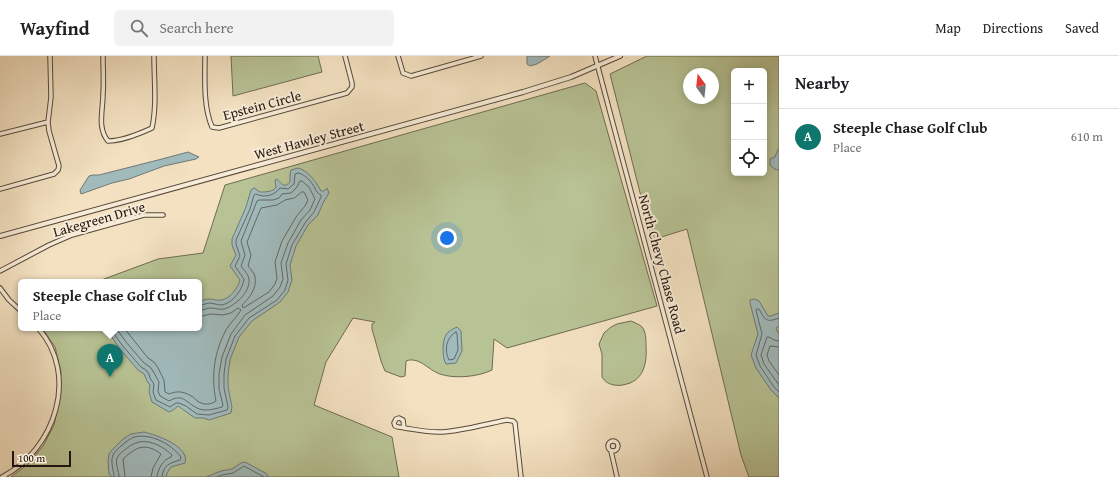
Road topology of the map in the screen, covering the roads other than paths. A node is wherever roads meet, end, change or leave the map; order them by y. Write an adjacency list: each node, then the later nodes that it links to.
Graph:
1 (50, 56): 11 (street)
2 (103, 56): 3 (street)
3 (154, 56)
4 (206, 56): 5 (street, Epstein Circle)
5 (345, 56)
6 (398, 56): 7 (street)
7 (481, 56)
8 (595, 56): 10 (street, North Chevy Chase Road)
9 (620, 56): 10 (street, West Hawley Street)
10 (598, 66): 15 (street, West Hawley Street); 25 (street, North Chevy Chase Road)
11 (48, 122): 12 (street); 13 (street)
12 (0, 134)
13 (0, 189)
14 (163, 214): 16 (street, Lakegreen Drive)
15 (0, 236)
16 (0, 271)
17 (0, 288): 18 (street)
18 (18, 308)
19 (40, 331): 22 (street)
20 (404, 428): 23 (street)
21 (611, 451): 24 (street)
22 (2, 477)
23 (521, 477)
24 (617, 477)
25 (707, 477)

